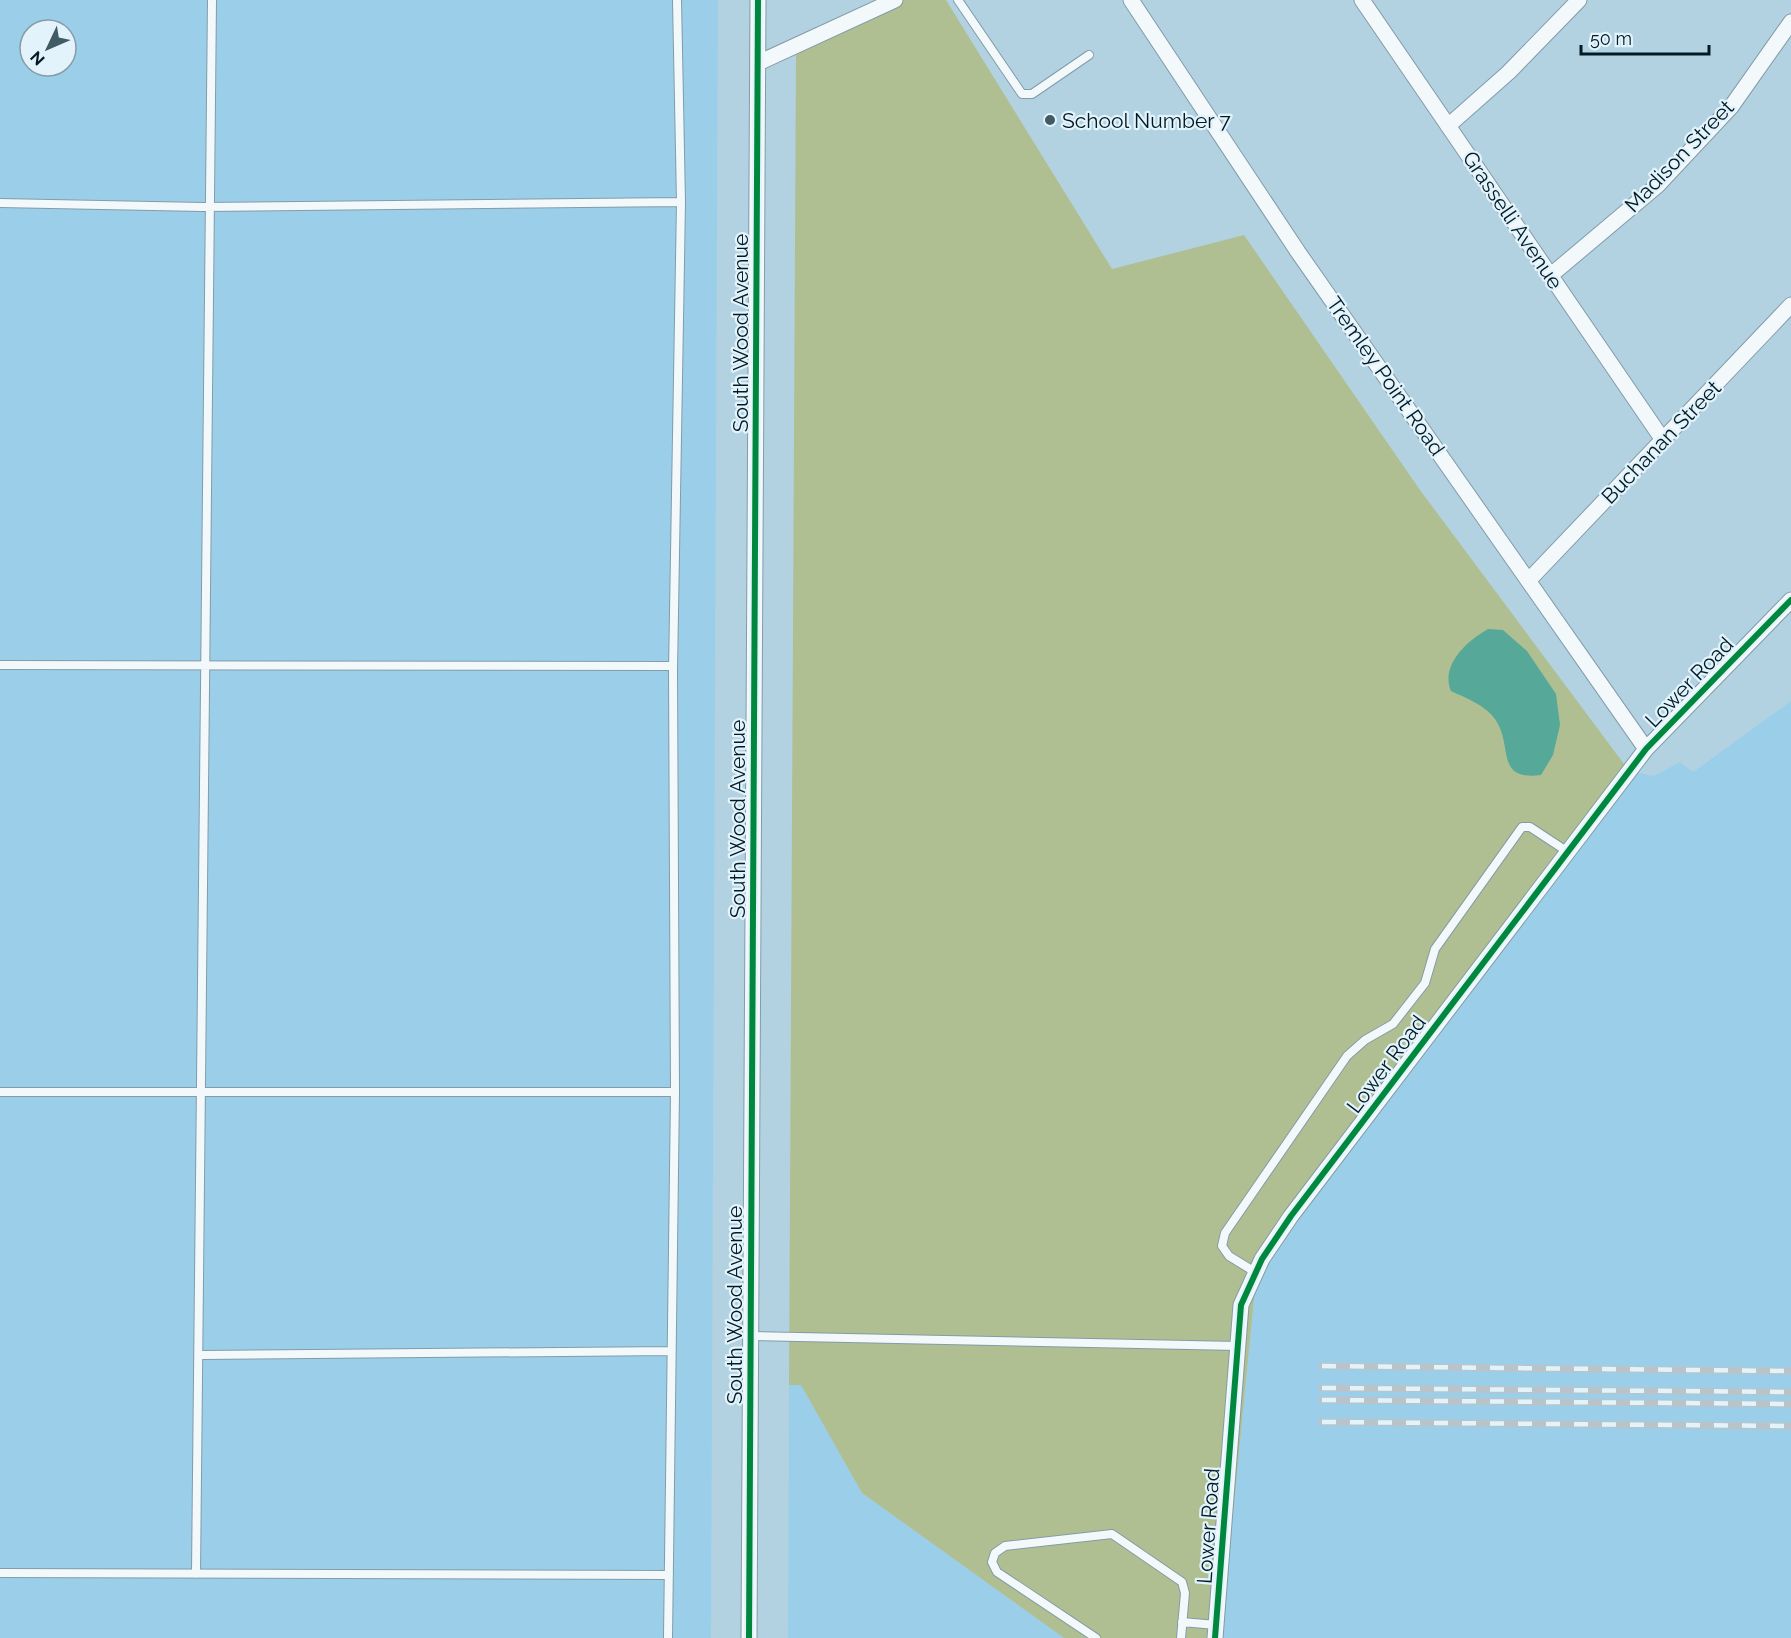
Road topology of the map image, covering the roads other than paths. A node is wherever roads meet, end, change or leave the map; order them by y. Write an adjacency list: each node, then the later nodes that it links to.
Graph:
1 (212, 0): 15 (lane)
2 (678, 0): 13 (lane)
3 (758, 0): 11 (street, South Wood Avenue)
4 (895, 0): 11 (street)
5 (958, 0): 10 (lane)
6 (1131, 0): 19 (street, Tremley Point Road)
7 (1362, 0): 12 (street, Grasselli Avenue)
8 (1579, 0): 12 (street)
9 (1791, 22): 16 (street, Madison Street)
10 (1089, 55)
11 (758, 63): 30 (street, South Wood Avenue)
12 (1448, 126): 16 (street, Grasselli Avenue)
13 (681, 202): 15 (lane); 22 (lane)
14 (0, 203): 15 (lane)
15 (209, 207): 23 (lane)
16 (1551, 275): 18 (street, Grasselli Avenue)
17 (1791, 305): 18 (street, Buchanan Street)
18 (1663, 440): 19 (street, Buchanan Street)
19 (1530, 579): 24 (street, Tremley Point Road)
20 (1791, 600): 24 (street, Lower Road)
21 (0, 665): 23 (lane)
22 (673, 666): 23 (lane); 27 (lane)
23 (205, 668): 28 (lane)
24 (1647, 749): 25 (street, Lower Road)
25 (1568, 852): 29 (street, Lower Road); 29 (lane)
26 (0, 1092): 28 (lane)
27 (675, 1092): 28 (lane); 32 (lane)
28 (203, 1094): 33 (lane)
29 (1256, 1272): 31 (street, Lower Road)
30 (751, 1336): 31 (lane); 40 (street, South Wood Avenue)
31 (1238, 1346): 38 (street, Lower Road)
32 (671, 1351): 33 (lane); 36 (lane)
33 (200, 1355): 35 (lane)
34 (0, 1573): 35 (lane)
35 (196, 1574): 36 (lane)
36 (669, 1575): 39 (lane)
37 (1182, 1622): 38 (lane); 41 (lane); 42 (lane)
38 (1216, 1631)
39 (668, 1638)
40 (749, 1638)
41 (1096, 1638)
42 (1180, 1638)

